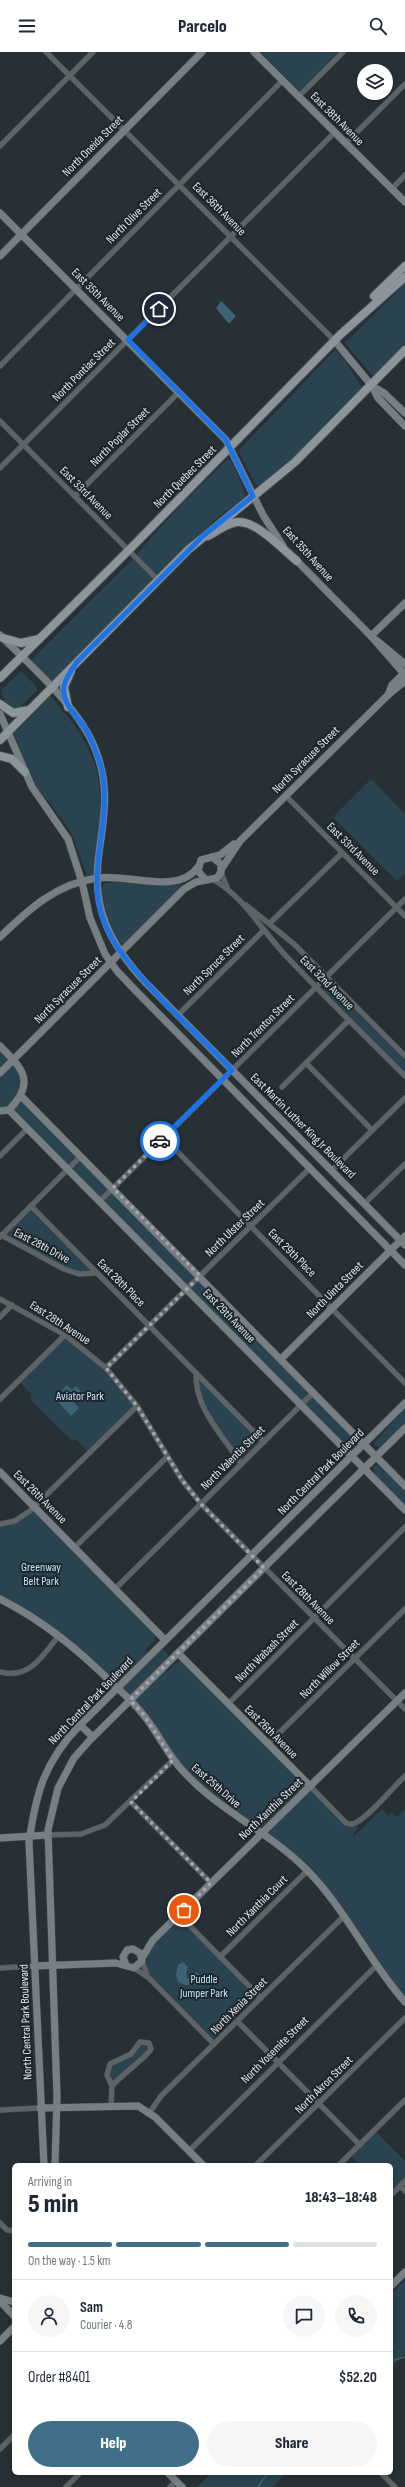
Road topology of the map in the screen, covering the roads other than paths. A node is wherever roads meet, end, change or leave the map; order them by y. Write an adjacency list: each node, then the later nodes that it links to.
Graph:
1 (46, 52): 6 (street, East 36th Avenue)
2 (93, 52): 6 (street)
3 (202, 52): 10 (street, North Oneida Street)
4 (254, 52): 7 (street, East 38th Avenue)
5 (343, 52): 9 (street)
6 (70, 76): 10 (street, East 36th Avenue); 13 (street)
7 (283, 80): 9 (street, East 38th Avenue); 15 (street, North Olive Street)
8 (405, 84): 12 (street)
9 (299, 96): 11 (street, East 38th Avenue)
10 (124, 130): 15 (street, East 36th Avenue); 19 (street, North Oneida Street)
11 (335, 132): 12 (street, East 38th Avenue); 20 (street, North Pontiac Street)
12 (346, 143): 16 (street, East 38th Avenue)
13 (0, 146)
14 (405, 175): 16 (street)
15 (179, 185): 20 (street, East 36th Avenue); 24 (street, North Olive Street)
16 (392, 189): 17 (street, East 38th Avenue)
17 (405, 202)
18 (0, 213): 19 (street, East 35th Avenue)
19 (21, 234): 21 (street, North Oneida Street); 24 (street, East 35th Avenue)
20 (231, 236): 26 (street, North Pontiac Street); 27 (street, East 36th Avenue)
21 (0, 256)
22 (405, 266): 25 (main road)
23 (405, 277): 25 (main road, North Quebec Street)
24 (76, 289): 26 (street, East 35th Avenue); 30 (street, North Olive Street)
25 (360, 316): 27 (main road, North Quebec Street)
26 (128, 340): 33 (street, East 35th Avenue); 37 (street, North Pontiac Street)
27 (334, 340): 32 (street, East 36th Avenue); 38 (main road, North Quebec Street)
28 (405, 350): 31 (main road)
29 (405, 354): 31 (main road)
30 (0, 366)
31 (386, 372): 32 (main road)
32 (372, 386): 34 (street, East 36th Avenue); 36 (street, East 36th Avenue); 41 (main road)
33 (179, 392): 38 (street, East 35th Avenue); 40 (street, North Poplar Street)
34 (405, 413)
35 (0, 421): 37 (street, East 33rd Avenue)
36 (405, 426)
37 (23, 445): 39 (street, North Pontiac Street); 40 (street, East 33rd Avenue)
38 (231, 447): 41 (street, East 35th Avenue); 43 (main road, North Quebec Street)
39 (0, 468)
40 (75, 496): 43 (street, East 33rd Avenue)
41 (253, 496): 42 (main road); 44 (street, East 35th Avenue)
42 (197, 542): 44 (main road); 45 (main road)
43 (129, 550): 45 (street, East 33rd Avenue); 49 (main road, North Quebec Street)
44 (297, 561): 48 (street, East 35th Avenue)
45 (158, 580): 51 (main road)
46 (405, 603): 48 (street)
47 (2, 636): 49 (main road); 50 (street, East Martin Luther King Jr Boulevard)
48 (371, 636): 52 (street, East 35th Avenue); 53 (street, East 35th Avenue)
49 (42, 638): 50 (main road, North Quebec Street)
50 (22, 658): 54 (main road, North Quebec Street); 55 (street, East Martin Luther King Jr Boulevard)
51 (77, 662): 55 (main road); 57 (main road)
52 (405, 664)
53 (405, 675): 64 (street, North Syracuse Street)
54 (0, 678)
55 (51, 688): 57 (street, East Martin Luther King Jr Boulevard); 58 (main road)
56 (0, 704): 58 (main road)
57 (68, 707): 70 (street, East Martin Luther King Jr Boulevard)
58 (30, 710): 60 (main road)
59 (0, 714): 60 (street, East Martin Luther King Jr Boulevard)
60 (8, 732): 61 (main road); 63 (street, East Martin Luther King Jr Boulevard)
61 (0, 740)
62 (0, 756): 63 (main road)
63 (25, 772): 72 (street, East Martin Luther King Jr Boulevard)
64 (286, 796): 65 (street, North Syracuse Street); 66 (street, East 33rd Avenue)
65 (240, 841): 67 (street, North Syracuse Street); 69 (street, North Syracuse Street)
66 (342, 853): 76 (street, East 33rd Avenue); 78 (street)
67 (212, 857): 68 (street); 69 (street)
68 (198, 868): 70 (street); 71 (street)
69 (221, 871): 71 (street); 73 (street, East 32nd Avenue)
70 (98, 878): 72 (street); 81 (street, East Martin Luther King Jr Boulevard)
71 (210, 880): 73 (street, East 32nd Avenue); 81 (street, North Syracuse Street)
72 (82, 882): 80 (street); 82 (street, East Martin Luther King Jr Boulevard)
73 (227, 887): 74 (street, East 32nd Avenue)
74 (239, 899): 78 (street, East 32nd Avenue); 79 (street, East 32nd Avenue)
75 (405, 899): 76 (street, North Trenton Street)
76 (396, 907): 77 (street, East 33rd Avenue); 83 (street, North Trenton Street)
77 (405, 916)
78 (270, 923): 83 (street, East 32nd Avenue)
79 (264, 930): 84 (street, East 32nd Avenue); 85 (street, North Spruce Street)
80 (0, 937)
81 (121, 953): 82 (street, North Syracuse Street); 85 (street, East Martin Luther King Jr Boulevard)
82 (111, 963): 89 (street, North Syracuse Street); 94 (street, East Martin Luther King Jr Boulevard)
83 (327, 976): 84 (street, North Trenton Street); 88 (street, East 32nd Avenue)
84 (316, 987): 86 (street, East 32nd Avenue); 91 (street, North Trenton Street)
85 (178, 1015): 91 (street, East Martin Luther King Jr Boulevard)
86 (349, 1020): 90 (street); 93 (street, East 32nd Avenue)
87 (0, 1046): 89 (street)
88 (405, 1056)
89 (14, 1060): 92 (street, North Syracuse Street); 96 (street)
90 (306, 1063): 95 (street); 101 (street)
91 (232, 1070): 94 (street, North Trenton Street); 108 (street, East Martin Luther King Jr Boulevard)
92 (0, 1073)
93 (405, 1076)
94 (223, 1080): 102 (street, North Trenton Street); 106 (street, East Martin Luther King Jr Boulevard)
95 (282, 1087)
96 (22, 1097): 98 (street); 104 (street, East 29th Avenue)
97 (405, 1098): 101 (street)
98 (9, 1110): 99 (street); 100 (street, East 29th Avenue)
99 (0, 1111)
100 (28, 1128): 103 (street); 107 (street, East 29th Avenue)
101 (372, 1130): 108 (street)
102 (164, 1138): 109 (street, North Trenton Street); 113 (street, East 29th Place)
103 (0, 1156)
104 (81, 1156): 107 (street); 109 (street, East 29th Avenue)
105 (405, 1164): 111 (street)
106 (310, 1168): 113 (street, North Ulster Street); 116 (street, East Martin Luther King Jr Boulevard)
107 (69, 1169): 110 (street, East 29th Avenue); 112 (street)
108 (332, 1170): 111 (street, East Martin Luther King Jr Boulevard)
109 (113, 1188): 110 (street, North Trenton Street); 119 (street, East 29th Avenue)
110 (100, 1201): 120 (street, East 29th Avenue)
111 (365, 1204): 115 (street, East Martin Luther King Jr Boulevard)
112 (31, 1206): 114 (street); 118 (street, East 28th Place)
113 (251, 1226): 119 (street, North Ulster Street); 123 (street, East 29th Place)
114 (1, 1236): 118 (street, East 28th Drive)
115 (403, 1241): 116 (street, North Uinta Street)
116 (391, 1250): 117 (street, East Martin Luther King Jr Boulevard); 123 (street, North Uinta Street)
117 (405, 1265)
118 (97, 1273): 125 (street, East 28th Place)
119 (200, 1276): 120 (street, North Ulster Street); 127 (street, East 29th Avenue)
120 (187, 1289): 125 (street, North Ulster Street); 134 (street, East 29th Avenue)
121 (0, 1299): 122 (street, East 28th Avenue)
122 (12, 1305): 124 (street); 126 (street, East 28th Avenue)
123 (332, 1308): 127 (street, North Uinta Street); 130 (street, East 29th Place)
124 (0, 1318)
125 (149, 1326): 128 (street, North Ulster Street); 129 (street, East 28th Place)
126 (65, 1335): 128 (street, East 28th Avenue); 132 (street)
127 (281, 1359): 131 (street, East 29th Avenue)
128 (106, 1368): 135 (street, East 28th Avenue)
129 (196, 1373): 137 (street, East 28th Place); 142 (street)
130 (405, 1383)
131 (314, 1392): 134 (street, North Valentia Street); 138 (street, East 29th Avenue)
132 (0, 1399)
133 (405, 1404): 138 (street, North Central Park Boulevard)
134 (302, 1405): 137 (street, North Valentia Street); 139 (street, East 29th Avenue)
135 (137, 1406): 140 (street, East 28th Avenue); 147 (street)
136 (405, 1428): 141 (street)
137 (264, 1442): 142 (street, North Valentia Street)
138 (364, 1444): 139 (street, North Central Park Boulevard); 141 (street, East 29th Avenue)
139 (352, 1456): 143 (street, East 29th Avenue); 152 (street, North Central Park Boulevard)
140 (167, 1457): 146 (street, East 28th Avenue); 151 (street)
141 (376, 1457): 143 (street); 145 (street, East 29th Avenue)
142 (241, 1464): 146 (street, North Valentia Street)
143 (365, 1468): 148 (street, East 29th Avenue); 153 (street)
144 (0, 1472): 147 (street, East 26th Avenue)
145 (405, 1486)
146 (201, 1504): 152 (street, East 28th Avenue); 154 (street, North Valentia Street)
147 (34, 1507): 149 (street); 151 (street, East 26th Avenue)
148 (405, 1510)
149 (0, 1524)
150 (405, 1527): 157 (street, North Wabash Street)
151 (74, 1548): 154 (street, East 26th Avenue)
152 (252, 1556): 153 (street, East 28th Avenue); 159 (street, North Central Park Boulevard)
153 (264, 1568): 157 (street, East 28th Avenue); 160 (street)
154 (115, 1589): 159 (street, East 26th Avenue)
155 (0, 1599): 158 (street, East 25th Drive)
156 (405, 1609): 161 (street, North Willow Street)
157 (314, 1618): 161 (street, East 28th Avenue); 167 (street, North Wabash Street)
158 (59, 1635): 162 (street); 163 (street, East 25th Drive)
159 (165, 1640): 163 (street, North Central Park Boulevard)
160 (178, 1652): 165 (street); 167 (street, East 26th Avenue)
161 (354, 1659): 166 (street, East 28th Avenue); 171 (street, North Willow Street)
162 (0, 1672)
163 (117, 1688): 165 (street, East 25th Drive); 169 (street, North Central Park Boulevard)
164 (405, 1693): 166 (street, North Xanthia Street)
165 (130, 1700): 170 (street); 172 (street, East 25th Drive)
166 (396, 1702): 168 (street, East 28th Avenue); 174 (street, North Xanthia Street)
167 (228, 1704): 171 (street, East 26th Avenue)
168 (405, 1709)
169 (80, 1725): 170 (street); 178 (street, North Central Park Boulevard)
170 (93, 1737): 177 (street)
171 (268, 1744): 174 (street, East 26th Avenue)
172 (173, 1760): 175 (street); 176 (street, East 25th Drive)
173 (405, 1776): 174 (street, East 26th Avenue)
174 (310, 1786): 176 (street, North Xanthia Street)
175 (131, 1802): 177 (street); 181 (street)
176 (262, 1833): 180 (street, East 25th Drive); 181 (street, North Xanthia Street)
177 (48, 1835): 178 (street); 192 (street)
178 (30, 1836): 179 (street); 191 (street, North Central Park Boulevard)
179 (0, 1838)
180 (307, 1871): 183 (street, East 25th Drive); 187 (street, North Xanthia Court)
181 (211, 1883): 182 (street, North Xanthia Street)
182 (179, 1915): 184 (street, North Xanthia Street); 187 (street)
183 (344, 1916): 193 (street, East 25th Drive); 197 (street, North Xenia Street)
184 (153, 1940): 185 (street, North Xanthia Street); 188 (street, North Xanthia Street)
185 (136, 1949): 186 (street); 188 (street)
186 (124, 1955): 189 (street); 190 (street)
187 (220, 1956): 197 (street)
188 (142, 1960): 195 (street); 196 (street)
189 (104, 1964): 190 (street); 192 (street)
190 (126, 1965): 195 (street)
191 (34, 1966): 192 (street); 194 (street); 208 (street, North Central Park Boulevard)
192 (52, 1966): 207 (street)
193 (376, 1966): 198 (street, East 25th Drive); 202 (street, North Yosemite Street)
194 (0, 1968)
195 (134, 1968): 196 (street)
196 (149, 1978): 201 (street)
197 (261, 1998): 200 (street, North Xenia Street)
198 (405, 2002)
199 (405, 2018): 205 (street, North Akron Street)
200 (237, 2021): 201 (street, North Xenia Street); 202 (street)
201 (214, 2044): 210 (street, North Xenia Street)
202 (278, 2062): 205 (street); 212 (street, North Yosemite Street)
203 (112, 2086): 203 (street); 206 (street)
204 (405, 2100): 211 (street)
205 (319, 2104): 211 (street); 216 (street, North Akron Street)
206 (111, 2106): 207 (street); 210 (street)
207 (55, 2107): 208 (street); 214 (street)
208 (40, 2108): 209 (street); 213 (street, North Central Park Boulevard)
209 (0, 2110)
210 (150, 2112): 212 (street)
211 (360, 2145): 217 (street)
212 (188, 2150): 215 (street)
213 (44, 2163)
214 (55, 2163)
215 (201, 2163)
216 (258, 2163)
217 (341, 2163)
218 (405, 2181): 219 (street)
219 (400, 2186): 220 (street); 221 (street)
220 (405, 2191)
221 (393, 2193)
222 (0, 2223): 223 (street)
223 (12, 2231)
224 (405, 2272): 225 (street)
225 (393, 2284)
226 (0, 2298): 228 (street)
227 (0, 2301): 229 (street)
228 (12, 2301)
229 (12, 2314)
230 (12, 2328): 231 (street)
231 (0, 2341)
232 (12, 2437): 233 (street)
233 (0, 2449)
234 (78, 2475): 238 (street)
235 (170, 2475): 237 (street)
236 (383, 2475): 241 (street)
237 (176, 2481): 239 (street); 240 (street)
238 (66, 2487)
239 (170, 2487)
240 (182, 2487)
241 (395, 2487)

